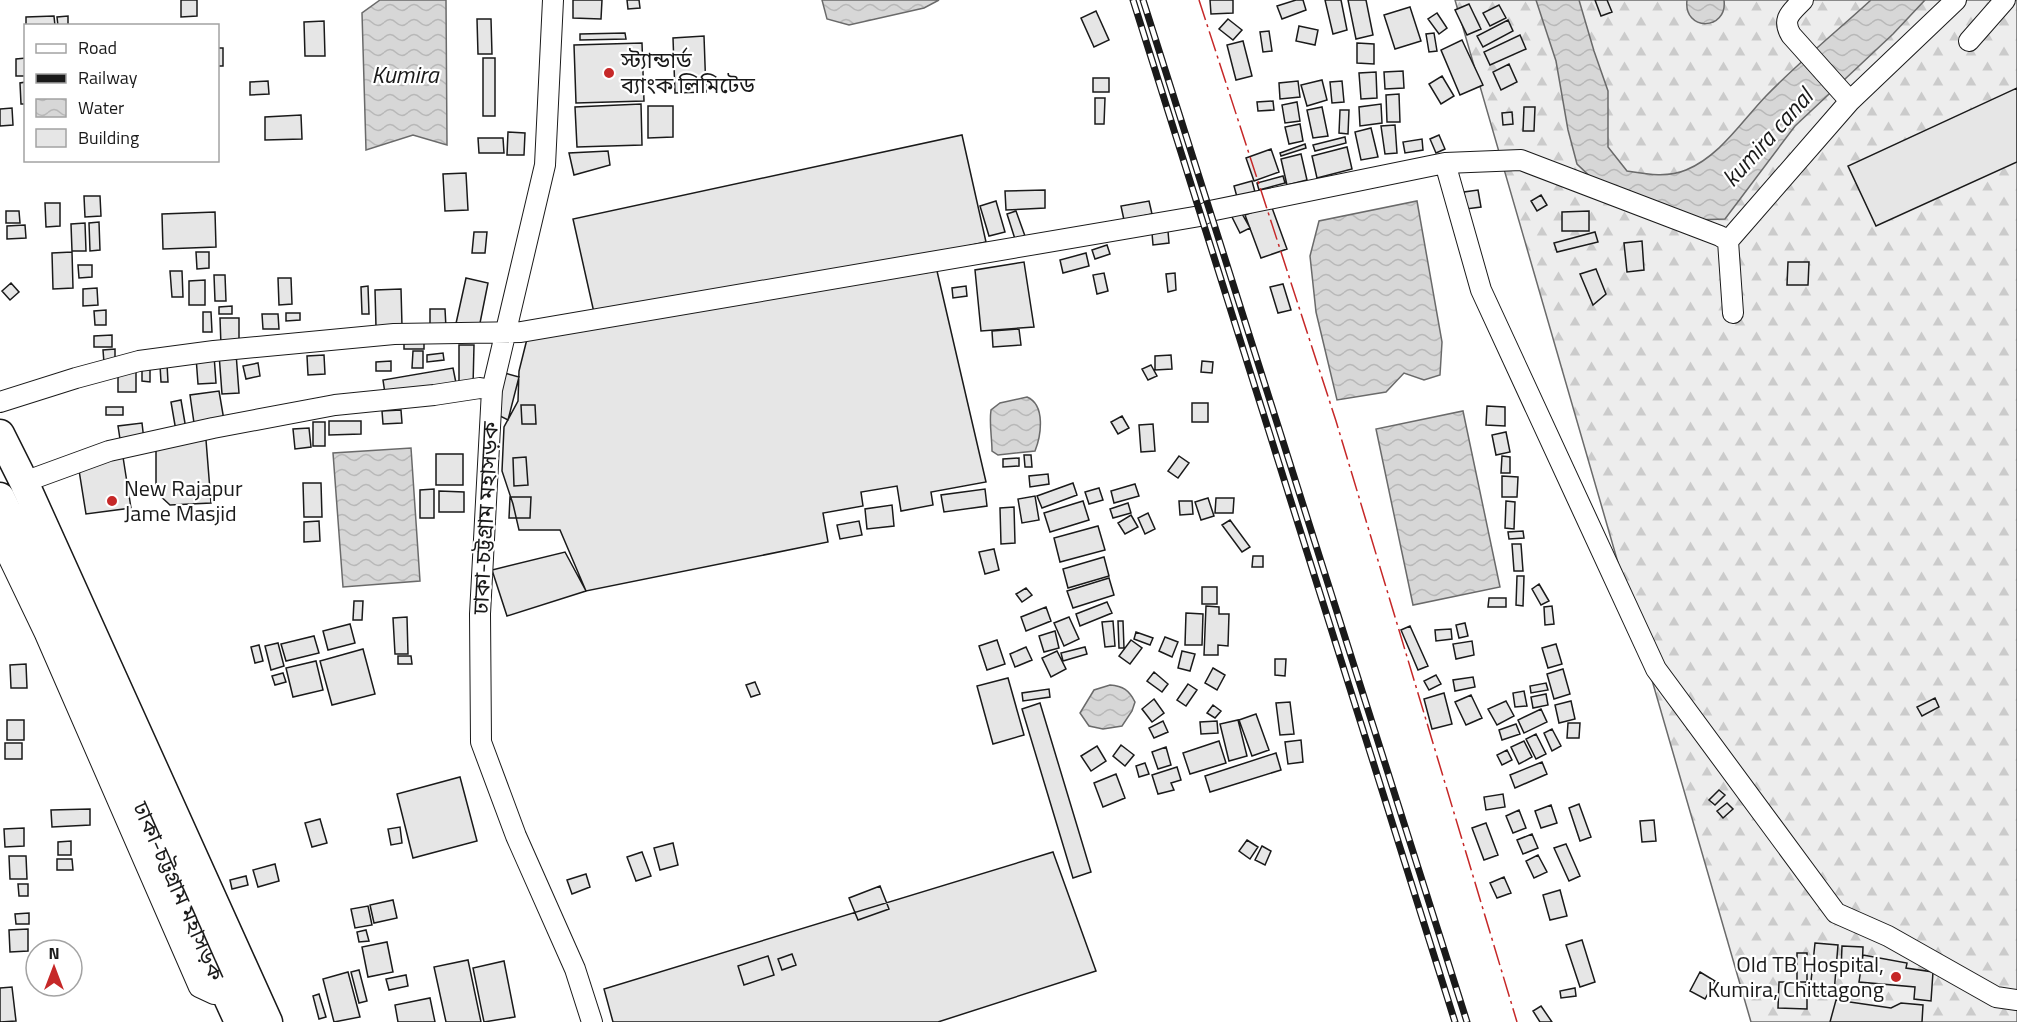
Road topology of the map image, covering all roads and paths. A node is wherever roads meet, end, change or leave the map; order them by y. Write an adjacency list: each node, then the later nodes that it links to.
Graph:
1 (553, 0): 10 (street, ঢাকা-চট্টগ্রাম মহাসড়ক)
2 (1803, 0): 6 (street)
3 (1956, 0): 6 (street)
4 (2005, 0): 5 (street)
5 (1969, 41)
6 (1845, 95): 8 (street)
7 (1445, 163): 8 (street); 10 (street); 18 (street)
8 (1728, 241): 9 (street)
9 (1732, 313)
10 (506, 333): 11 (street, ঢাকা-চট্টগ্রাম মহাসড়ক); 12 (street)
11 (492, 390): 14 (street); 21 (street, ঢাকা-চট্টগ্রাম মহাসড়ক)
12 (0, 402)
13 (0, 434): 14 (highway, ঢাকা-চট্টগ্রাম মহাসড়ক)
14 (24, 482): 20 (highway, ঢাকা-চট্টগ্রাম মহাসড়ক)
15 (0, 497): 19 (highway, ঢাকা-চট্টগ্রাম মহাসড়ক)
16 (0, 540): 17 (street)
17 (214, 994)
18 (2017, 1000)
19 (238, 1022)
20 (268, 1022)
21 (592, 1022)

